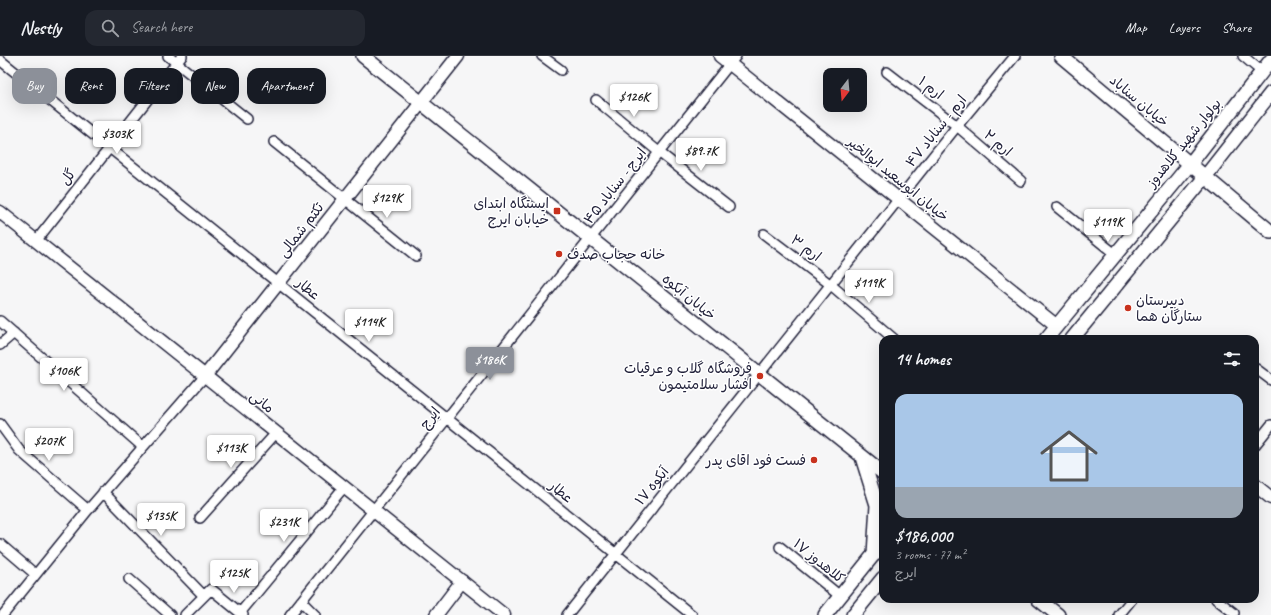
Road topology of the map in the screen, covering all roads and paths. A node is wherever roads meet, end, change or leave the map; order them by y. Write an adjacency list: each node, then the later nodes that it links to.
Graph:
1 (168, 56): 9 (street)
2 (363, 56): 18 (main road, خیابان آبکوه)
3 (458, 56): 18 (street, تکتم شمالی)
4 (542, 56): 13 (street)
5 (720, 56): 11 (street, خیابان ابوسعید ابوالخیر)
6 (1015, 56): 20 (street, ارم - سناباد ۴۷)
7 (1061, 56): 24 (main road, خیابان سناباد)
8 (1243, 56): 14 (street)
9 (180, 59): 19 (street); 22 (street, گل)
10 (0, 60): 22 (street, عطار)
11 (733, 60): 23 (street, ایرج - سناباد ۴۵); 28 (street, خیابان ابوسعید ابوالخیر)
12 (1271, 60): 14 (main road, بولوار شهید کلاهدوز)
13 (560, 70)
14 (1261, 71): 24 (main road, بولوار شهید کلاهدوز)
15 (887, 72): 20 (street, ارم ۱)
16 (1271, 93): 25 (main road)
17 (596, 100): 23 (street)
18 (421, 102): 27 (street, تکتم شمالی); 34 (main road, خیابان آبکوه)
19 (247, 119)
20 (957, 126): 26 (street, ارم ۲); 28 (street, ارم - سناباد ۴۷)
21 (274, 142): 27 (street)
22 (109, 148): 35 (street, گل); 38 (street, عطار)
23 (660, 153): 29 (street); 34 (street, ایرج - سناباد ۴۵)
24 (1190, 164): 25 (main road, خیابان سناباد); 36 (main road, بولوار شهید کلاهدوز)
25 (1205, 177): 32 (main road, خیابان سناباد); 45 (main road)
26 (1021, 181)
27 (345, 198): 37 (street); 38 (street, تکتم شمالی)
28 (899, 199): 39 (street, ارم - سناباد ۴۷); 41 (street, خیابان ابوسعید ابوالخیر)
29 (729, 207)
30 (1058, 207): 36 (street)
31 (0, 212): 35 (street, مانی)
32 (1271, 232)
33 (764, 234): 39 (street, ارم ۳)
34 (591, 239): 48 (main road, خیابان آبکوه); 51 (street, ایرج)
35 (36, 240): 49 (street, مانی)
36 (1115, 254): 41 (main road, بولوار شهید کلاهدوز)
37 (416, 256)
38 (278, 283): 49 (street, تکتم شمالی); 51 (street, عطار)
39 (831, 285): 43 (street, ارم ۳); 48 (street, ارم - سناباد ۴۷)
40 (0, 321): 42 (street)
41 (1057, 326): 44 (main road, بولوار شهید کلاهدوز)
42 (14, 333): 46 (street); 56 (street)
43 (889, 335)
44 (1049, 335)
45 (1075, 335)
46 (0, 345)
47 (1259, 371): 50 (street)
48 (760, 374): 57 (main road, خیابان آبکوه); 69 (street, آبکوه ۱۷)
49 (205, 376): 54 (street, مانی); 56 (street)
50 (1271, 380)
51 (447, 419): 64 (street, ایرج); 69 (street, عطار)
52 (0, 424): 63 (street)
53 (1271, 425): 55 (street)
54 (276, 433): 59 (street, مانی); 65 (street)
55 (1259, 440)
56 (143, 447): 61 (street)
57 (862, 456): 58 (main road, خیابان آبکوه); 70 (main road)
58 (879, 470)
59 (344, 487): 64 (street, مانی); 83 (street)
60 (1259, 488): 62 (street)
61 (104, 492): 63 (street); 75 (street)
62 (1271, 498)
63 (88, 510): 71 (street)
64 (373, 510): 73 (street, مانی); 77 (street, ایرج)
65 (200, 518)
66 (0, 544): 71 (street)
67 (780, 547): 76 (street, کلاهدوز ۱۷)
68 (879, 548): 70 (main road)
69 (616, 554): 91 (street, آبکوه ۱۷); 92 (street, عطار)
70 (874, 555): 76 (main road)
71 (35, 574): 84 (street)
72 (129, 579): 85 (street)
73 (462, 581): 89 (street); 90 (street, مانی)
74 (879, 584): 81 (main road)
75 (204, 596): 83 (street); 86 (street)
76 (840, 596): 93 (main road)
77 (301, 601): 87 (street, ایرج); 88 (street)
78 (1043, 603): 94 (main road)
79 (1129, 603): 95 (street)
80 (1221, 603): 82 (street)
81 (858, 613)
82 (1234, 613)
83 (241, 614)
84 (3, 615)
85 (170, 615)
86 (185, 615)
87 (290, 615)
88 (315, 615)
89 (436, 615)
90 (504, 615)
91 (567, 615)
92 (692, 615)
93 (825, 615)
94 (1058, 615)
95 (1119, 615)

